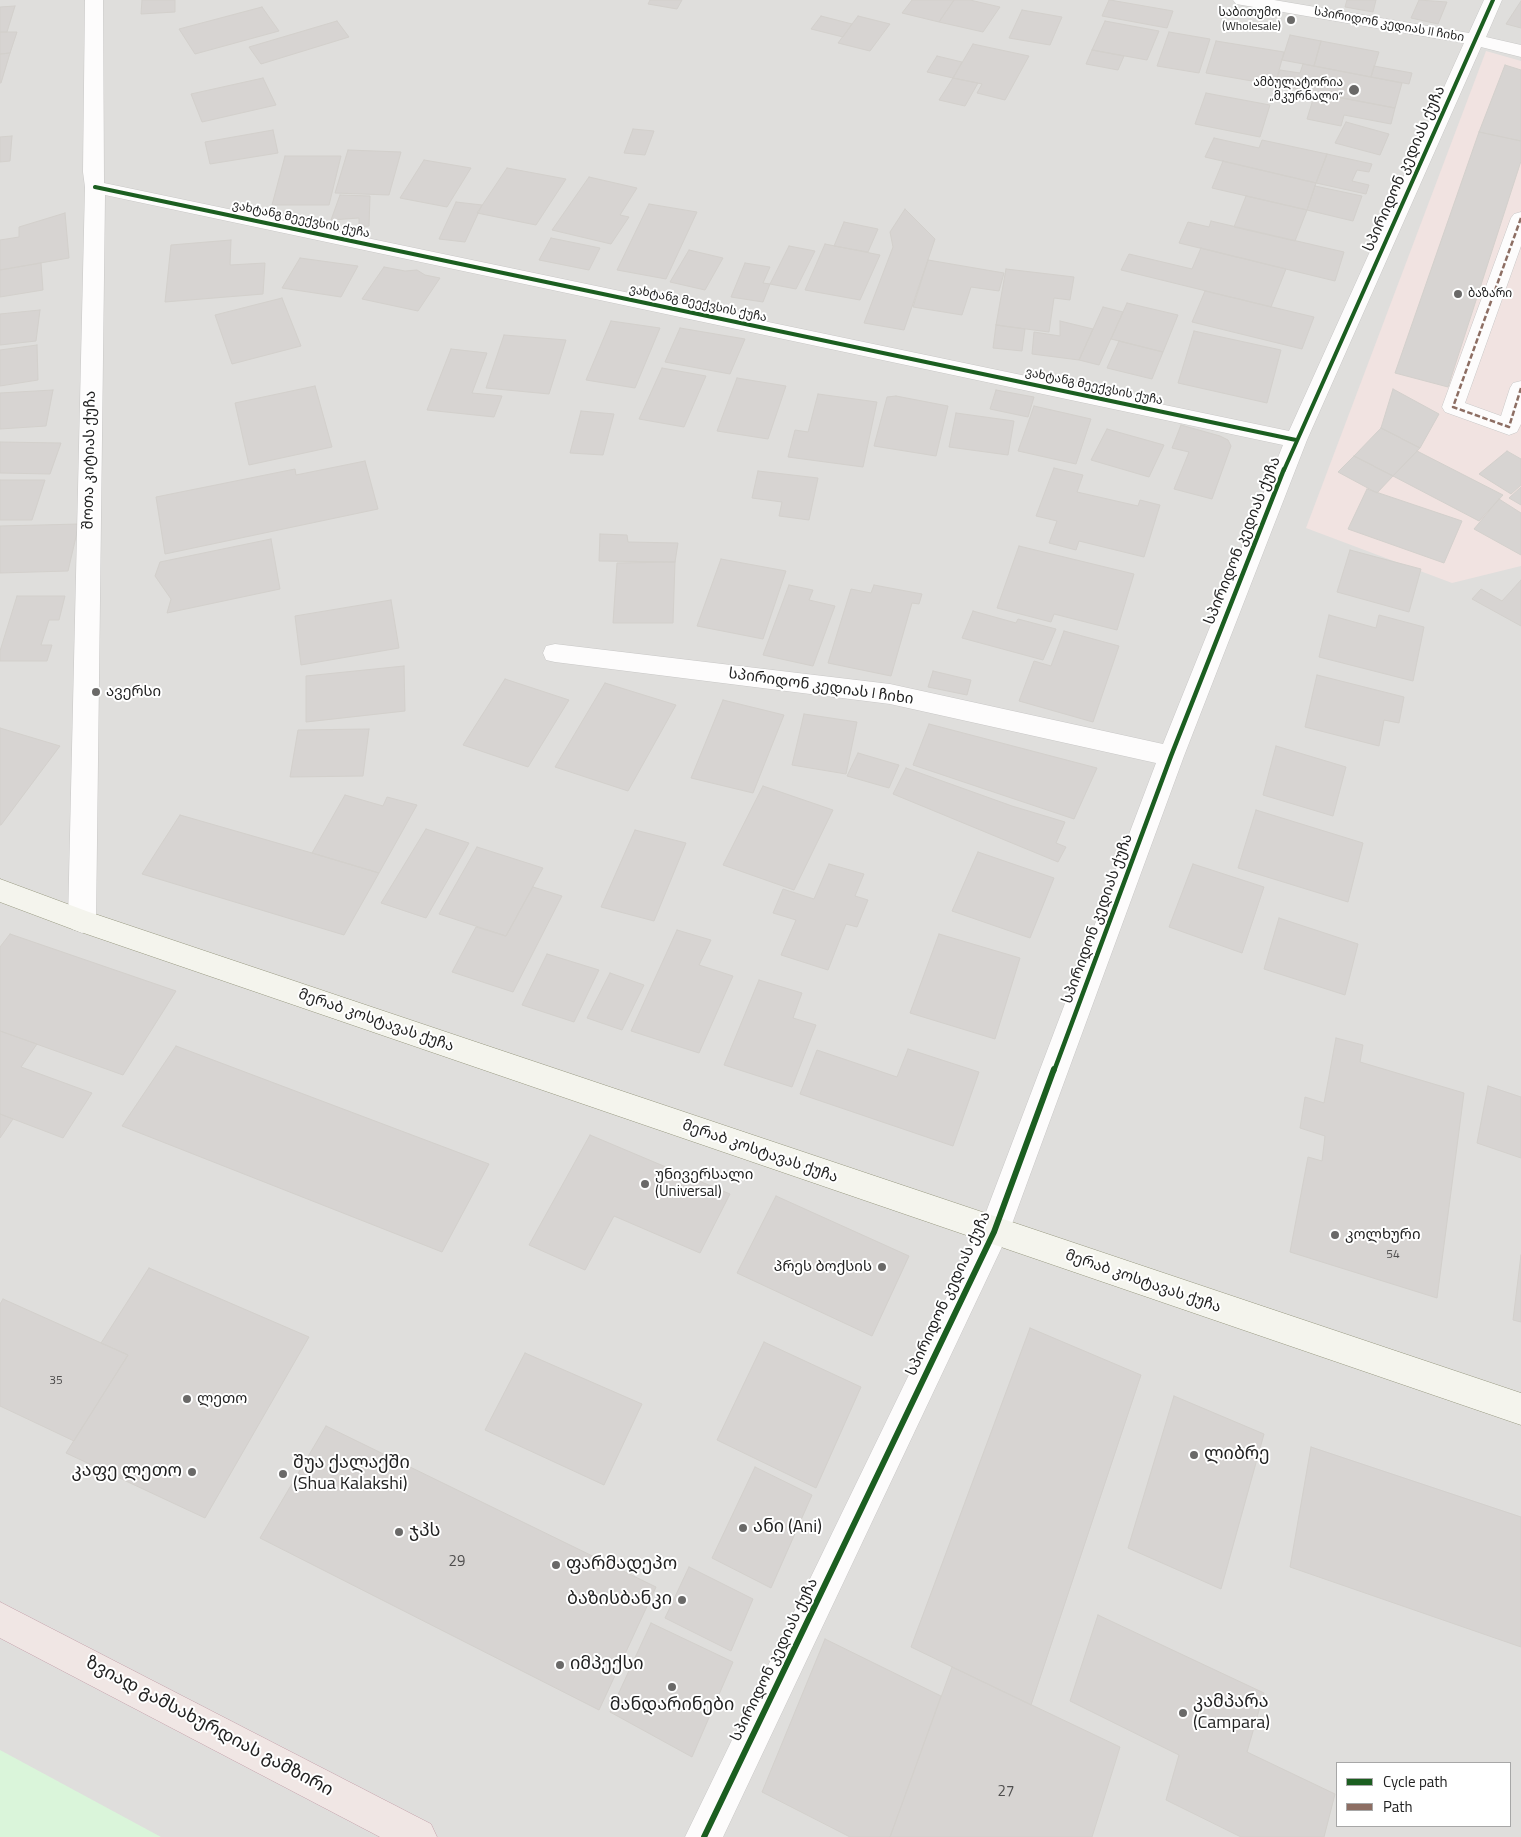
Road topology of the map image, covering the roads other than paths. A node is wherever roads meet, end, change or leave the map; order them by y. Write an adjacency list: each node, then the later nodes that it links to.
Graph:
1 (94, 0): 6 (street, შოთა კიტიას ქუჩა)
2 (1242, 0): 4 (street, სპირიდონ კედიას II ჩიხი)
3 (1493, 0): 4 (street, სპირიდონ კედიას ქუჩა)
4 (1477, 40): 5 (street, სპირიდონ კედიას II ჩიხი); 9 (street, სპირიდონ კედიას ქუჩა)
5 (1521, 51)
6 (95, 187): 9 (street, ვახტანგ მეექვსის ქუჩა); 13 (street, შოთა კიტიას ქუჩა)
7 (1521, 218): 8 (street)
8 (1521, 388)
9 (1296, 440): 11 (street, სპირიდონ კედიას ქუჩა)
10 (555, 653): 11 (street, სპირიდონ კედიას I ჩიხი)
11 (1171, 756): 14 (street, სპირიდონ კედიას ქუჩა)
12 (0, 890): 13 (main road, მერაბ კოსტავას ქუჩა)
13 (82, 921): 14 (main road, მერაბ კოსტავას ქუჩა)
14 (994, 1232): 15 (main road, მერაბ კოსტავას ქუჩა); 18 (street, სპირიდონ კედიას ქუჩა)
15 (1521, 1408)
16 (0, 1619): 17 (highway, ზვიად გამსახურდიას გამზირი)
17 (418, 1837)
18 (704, 1837)

